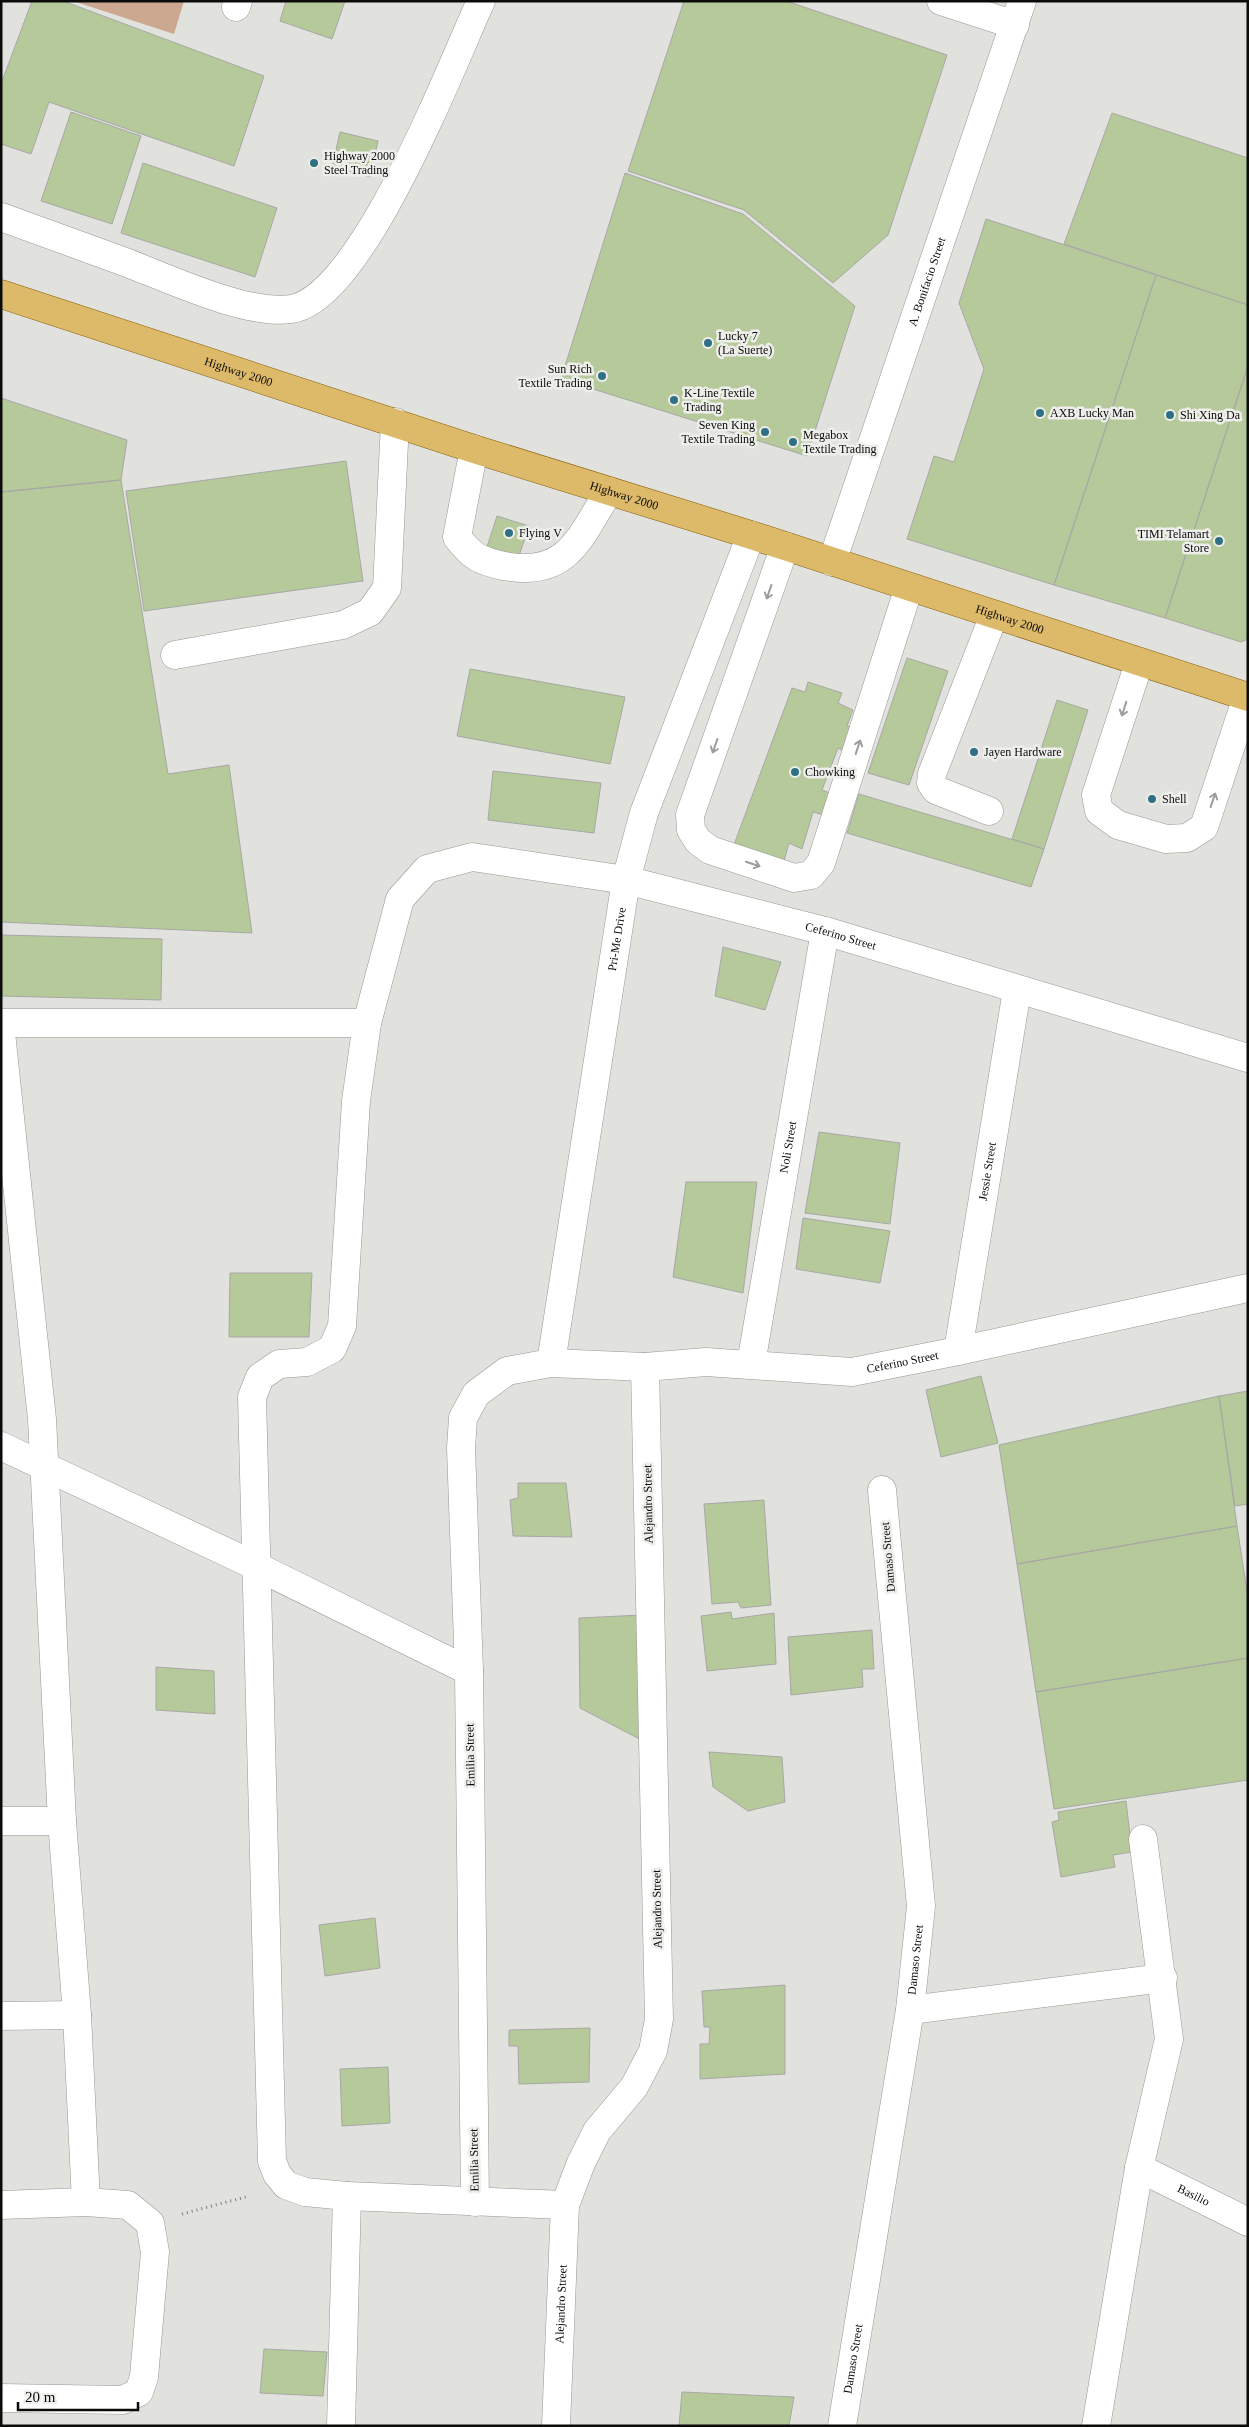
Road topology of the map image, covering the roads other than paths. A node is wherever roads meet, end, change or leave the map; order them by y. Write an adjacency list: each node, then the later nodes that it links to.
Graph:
1 (481, 1): 4 (street)
2 (941, 1): 3 (street)
3 (1019, 13): 11 (street, A. Bonifacio Street)
4 (1, 217)
5 (1, 294): 6 (main road, Highway 2000)
6 (395, 422): 7 (main road, Highway 2000); 14 (street)
7 (474, 448): 8 (main road, Highway 2000); 8 (street)
8 (610, 491): 9 (main road, Highway 2000)
9 (751, 535): 10 (main road, Highway 2000); 18 (street, Pri-Me Drive)
10 (785, 546): 11 (main road, Highway 2000); 12 (street, one-way to 12)
11 (832, 562): 12 (main road, Highway 2000)
12 (910, 587): 13 (main road, Highway 2000)
13 (994, 615): 15 (main road, Highway 2000); 17 (street)
14 (175, 655)
15 (1139, 663): 16 (main road, Highway 2000); 16 (street, one-way to 16)
16 (1248, 697)
17 (989, 811)
18 (626, 880): 19 (street, Ceferino Street); 22 (street, Ceferino Street); 27 (street, Pri-Me Drive)
19 (825, 931): 20 (street, Ceferino Street); 28 (street, Noli Street)
20 (1017, 990): 24 (street, Ceferino Street); 26 (street, Jessie Street)
21 (1, 1023): 22 (street)
22 (367, 1024): 33 (street)
23 (1, 1033): 31 (street)
24 (1248, 1058)
25 (1248, 1288): 26 (street, Ceferino Street)
26 (958, 1352): 28 (street, Ceferino Street)
27 (551, 1363): 29 (street, Ceferino Street); 34 (street, Emilia Street)
28 (752, 1364): 29 (street, Ceferino Street)
29 (645, 1367): 47 (street, Alejandro Street)
30 (1, 1446): 31 (street)
31 (45, 1466): 33 (street); 36 (street)
32 (882, 1490): 39 (street, Damaso Street)
33 (256, 1566): 34 (street); 43 (street)
34 (469, 1671): 45 (street, Emilia Street)
35 (1, 1821): 36 (street)
36 (62, 1821): 40 (street)
37 (1143, 1839): 38 (street)
38 (1162, 1978): 39 (street); 42 (street)
39 (910, 2010): 52 (street, Damaso Street)
40 (77, 2015): 41 (street); 44 (street)
41 (1, 2016)
42 (1140, 2168): 48 (street, Basilio); 53 (street)
43 (347, 2196): 45 (street); 50 (street)
44 (86, 2202): 46 (street); 49 (street)
45 (475, 2202): 47 (street)
46 (1, 2205)
47 (564, 2205): 51 (street, Alejandro Street)
48 (1248, 2222)
49 (1, 2398)
50 (341, 2426)
51 (556, 2426)
52 (842, 2426)
53 (1096, 2426)

